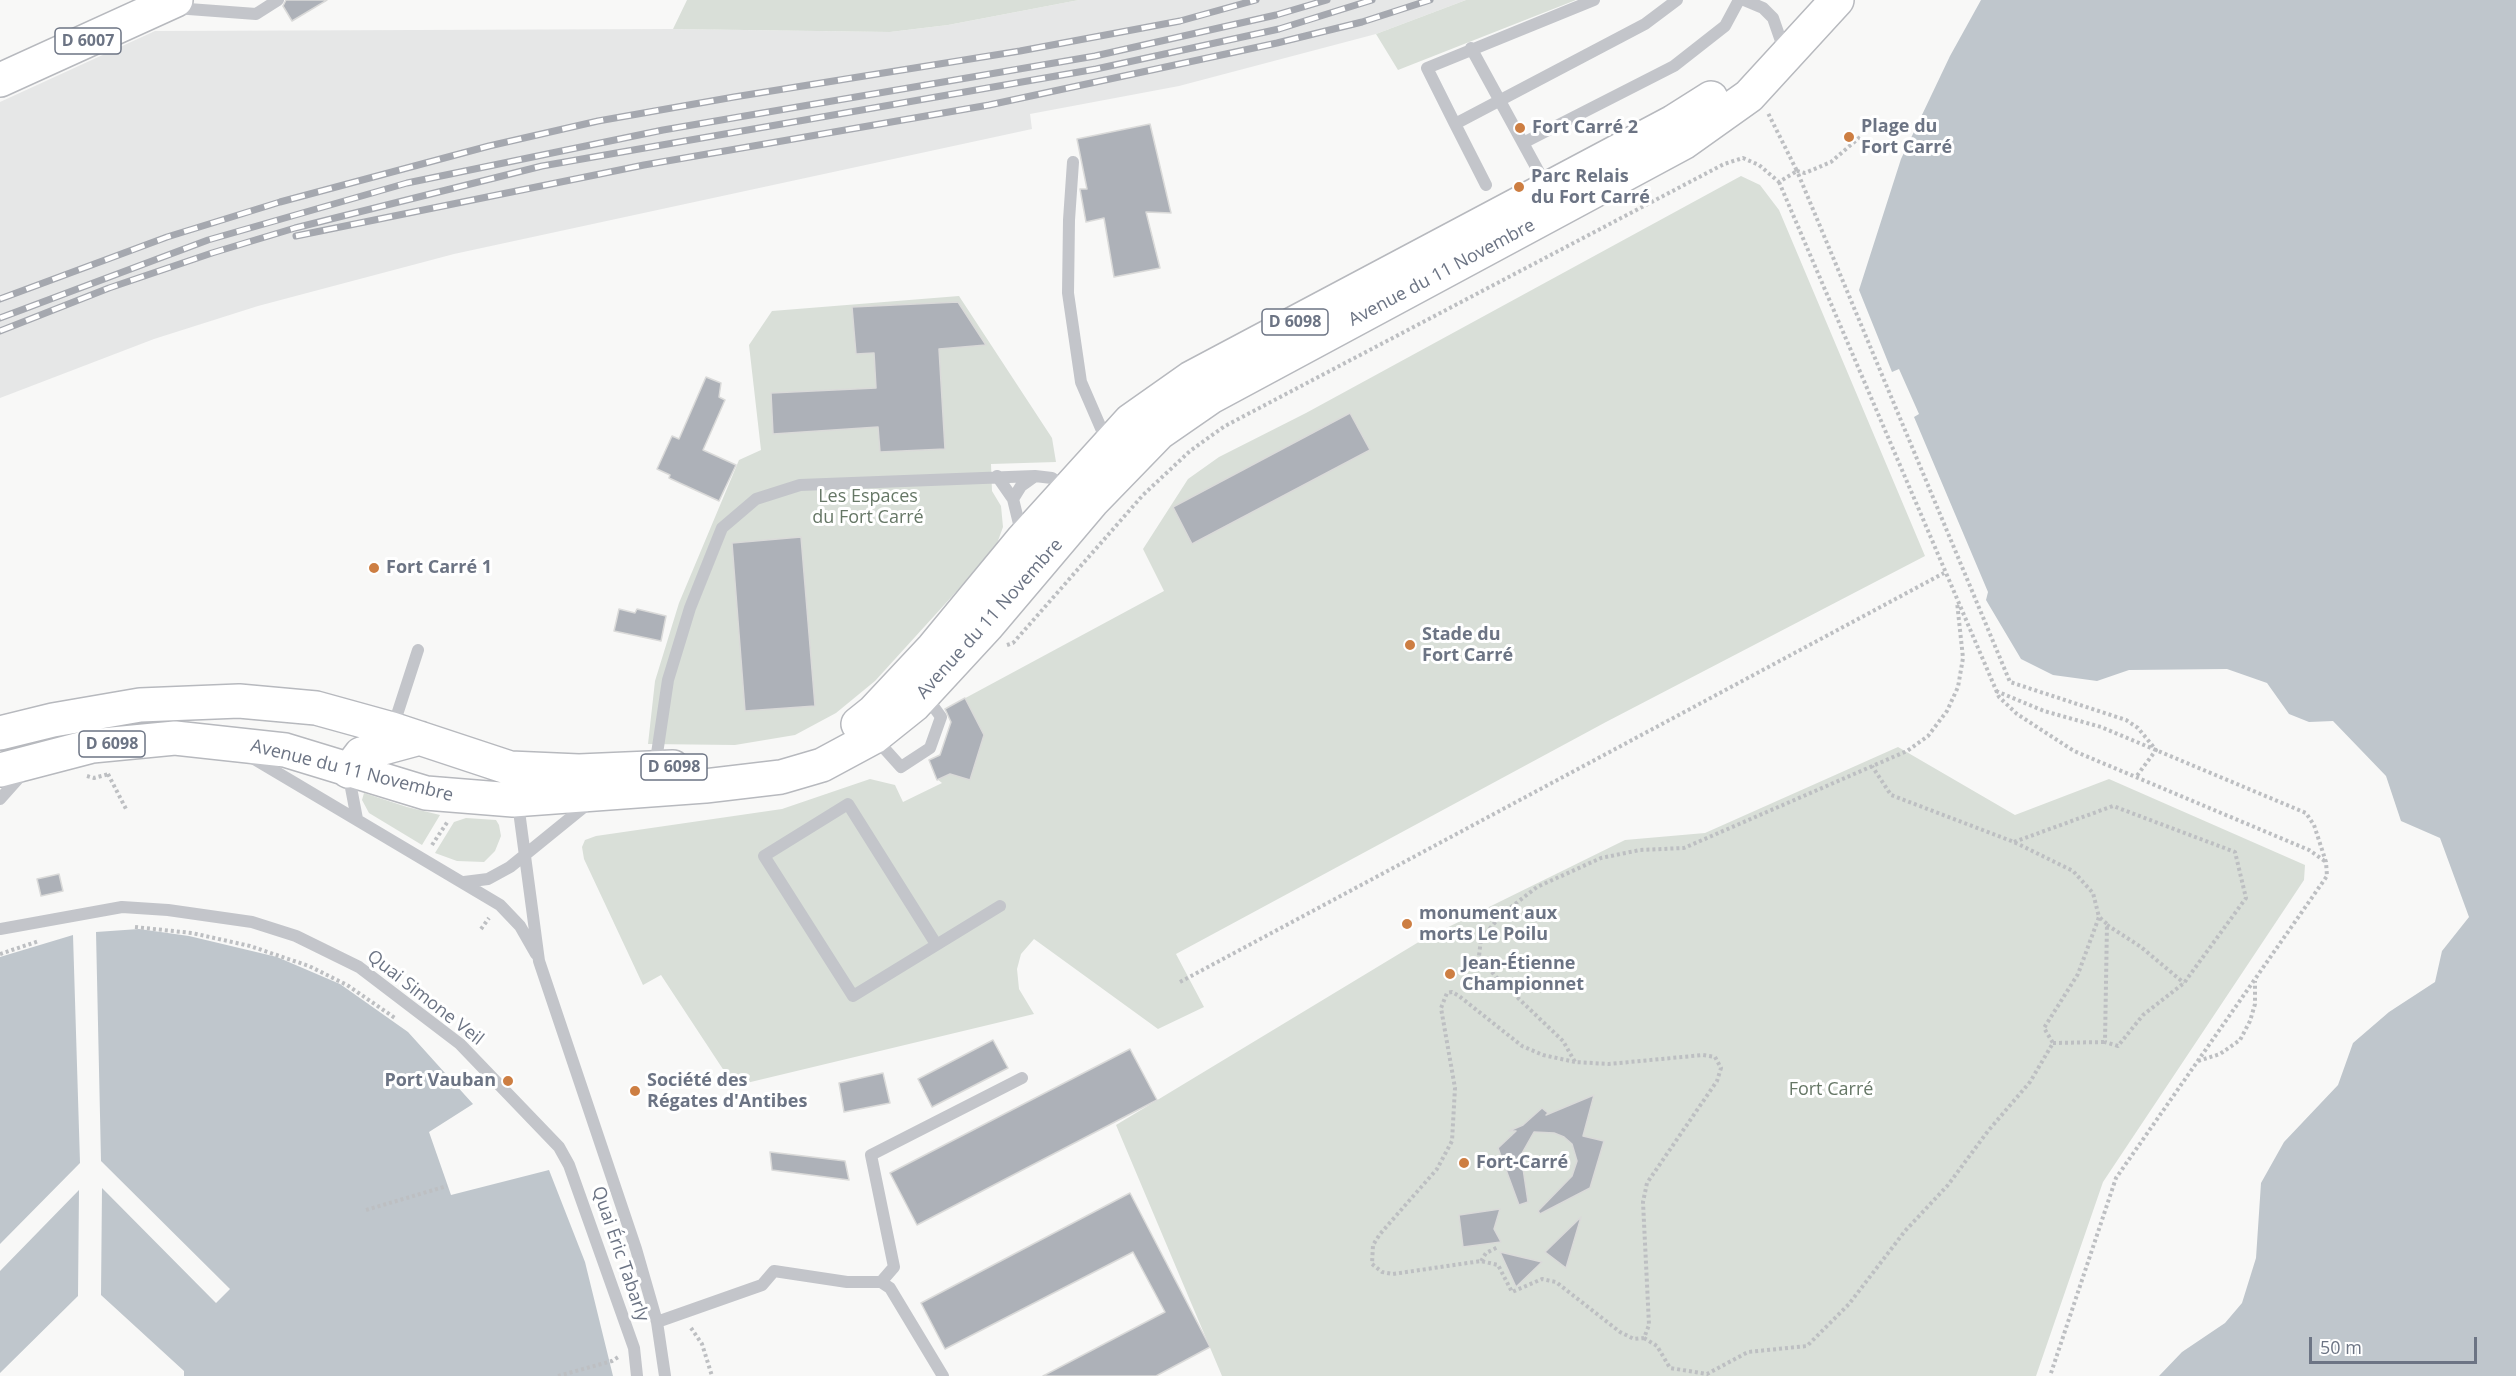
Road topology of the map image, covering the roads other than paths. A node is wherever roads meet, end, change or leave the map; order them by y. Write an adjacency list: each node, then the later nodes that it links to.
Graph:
1 (278, 0): 8 (lane)
2 (1594, 0): 10 (lane)
3 (1677, 0): 12 (lane)
4 (1739, 0): 14 (lane)
5 (1744, 0): 9 (lane)
6 (1827, 0): 9 (main road, Avenue du 11 Novembre / D 6098)
7 (1837, 0): 18 (main road, Avenue du 11 Novembre / D 6098)
8 (170, 2): 11 (main road, D 6007)
9 (1781, 41): 17 (main road, Avenue du 11 Novembre / D 6098)
10 (1471, 48): 12 (lane); 13 (lane)
11 (0, 80)
12 (1501, 101): 13 (lane); 14 (lane)
13 (1455, 124): 16 (lane)
14 (1523, 143): 17 (lane)
15 (1073, 162): 19 (lane)
16 (1486, 185)
17 (1548, 188): 18 (main road); 19 (main road, Avenue du 11 Novembre / D 6098)
18 (1462, 261): 25 (main road, Avenue du 11 Novembre / D 6098)
19 (1108, 445): 22 (main road, Avenue du 11 Novembre / D 6098)
20 (997, 476): 21 (lane); 23 (lane); 33 (lane)
21 (1035, 476): 22 (lane); 23 (lane)
22 (1067, 490): 24 (main road, Avenue du 11 Novembre / D 6098); 25 (main road)
23 (1013, 499): 24 (lane)
24 (1023, 539): 33 (main road, Avenue du 11 Novembre / D 6098)
25 (1011, 597): 27 (main road, Avenue du 11 Novembre / D 6098)
26 (418, 650): 30 (lane)
27 (924, 694): 29 (main road, Avenue du 11 Novembre / D 6098); 29 (lane)
28 (0, 733): 30 (main road, Avenue du 11 Novembre / D 6098)
29 (874, 737): 36 (main road, Avenue du 11 Novembre / D 6098)
30 (419, 738): 33 (main road, Avenue du 11 Novembre / D 6098); 35 (main road); 38 (main road)
31 (227, 742): 32 (main road, Avenue du 11 Novembre / D 6098); 35 (main road, Avenue du 11 Novembre / D 6098); 39 (lane)
32 (32, 762): 34 (main road, Avenue du 11 Novembre / D 6098); 37 (lane)
33 (655, 769)
34 (0, 770)
35 (348, 771): 38 (main road, Avenue du 11 Novembre / D 6098); 39 (lane)
36 (598, 795): 38 (main road, Avenue du 11 Novembre / D 6098); 40 (lane)
37 (0, 799)
38 (513, 800): 40 (lane)
39 (357, 819): 41 (lane)
40 (524, 857): 41 (lane); 45 (lane)
41 (465, 882): 45 (lane)
42 (1000, 906): 44 (lane)
43 (0, 929): 47 (lane, Quai Simone Veil)
44 (936, 944): 44 (lane)
45 (539, 961): 49 (lane)
46 (1022, 1078): 48 (lane)
47 (559, 1147): 50 (lane, Quai Éric Tabarly)
48 (881, 1282): 49 (lane); 52 (lane)
49 (657, 1322): 51 (lane)
50 (637, 1376)
51 (666, 1376)
52 (943, 1376)

